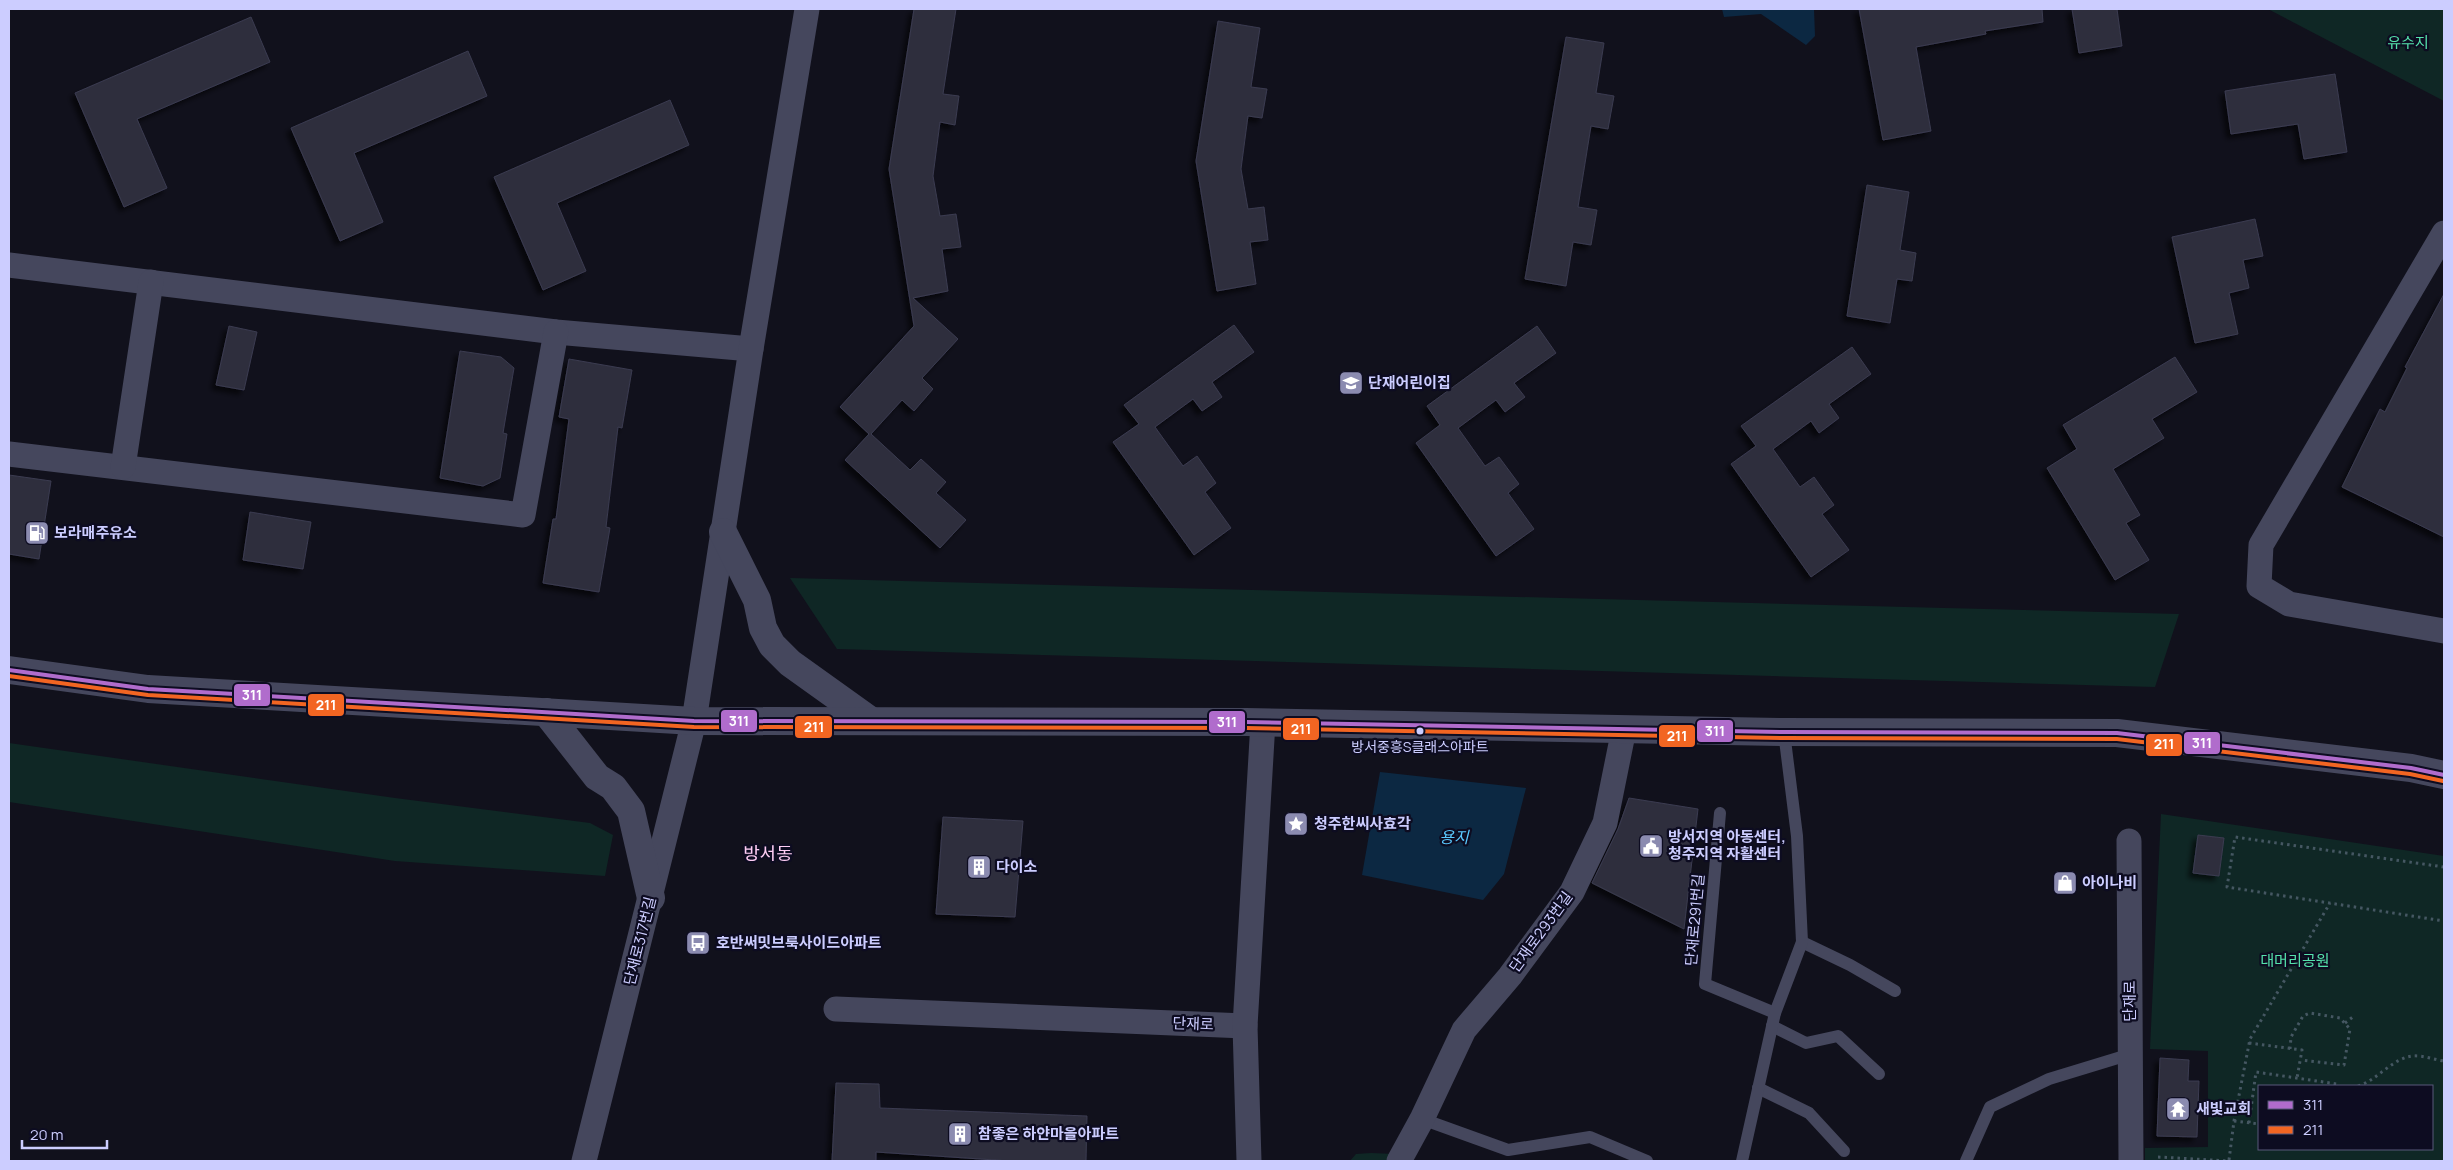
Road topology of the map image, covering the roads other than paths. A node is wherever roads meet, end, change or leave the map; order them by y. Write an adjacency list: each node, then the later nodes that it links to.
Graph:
1 (807, 9): 7 (street, 단재로317번길)
2 (2444, 233): 3 (street)
3 (2438, 258): 11 (street)
4 (9, 265): 5 (street)
5 (151, 282): 6 (street); 9 (street)
6 (556, 332): 7 (street); 9 (street)
7 (752, 349): 10 (street, 단재로317번길)
8 (9, 454): 9 (street)
9 (122, 467)
10 (723, 532): 14 (street, 단재로317번길); 15 (street)
11 (2444, 631)
12 (9, 670): 13 (street)
13 (546, 712): 14 (street); 22 (street)
14 (694, 721): 15 (street); 22 (street, 단재로317번길)
15 (870, 721): 16 (street)
16 (1263, 722): 17 (street); 27 (street)
17 (1624, 729): 18 (street); 32 (street, 단재로293번길)
18 (1784, 732): 19 (street); 23 (lane)
19 (2444, 775)
20 (1720, 812): 26 (lane, 단재로291번길)
21 (2129, 842): 29 (street, 단재로)
22 (652, 898): 35 (street, 단재로317번길)
23 (1802, 942): 24 (lane); 26 (lane)
24 (1896, 991)
25 (836, 1009): 27 (street, 단재로)
26 (1775, 1013): 28 (lane)
27 (1245, 1026): 36 (street)
28 (1772, 1026): 30 (lane); 31 (lane)
29 (2131, 1054): 34 (street, 단재로); 40 (lane)
30 (1879, 1074)
31 (1758, 1088): 33 (lane); 39 (lane)
32 (1422, 1119): 37 (street, 단재로293번길); 38 (lane)
33 (1844, 1151)
34 (2131, 1159)
35 (584, 1161)
36 (1249, 1161)
37 (1399, 1161)
38 (1647, 1161)
39 (1742, 1161)
40 (1966, 1161)

